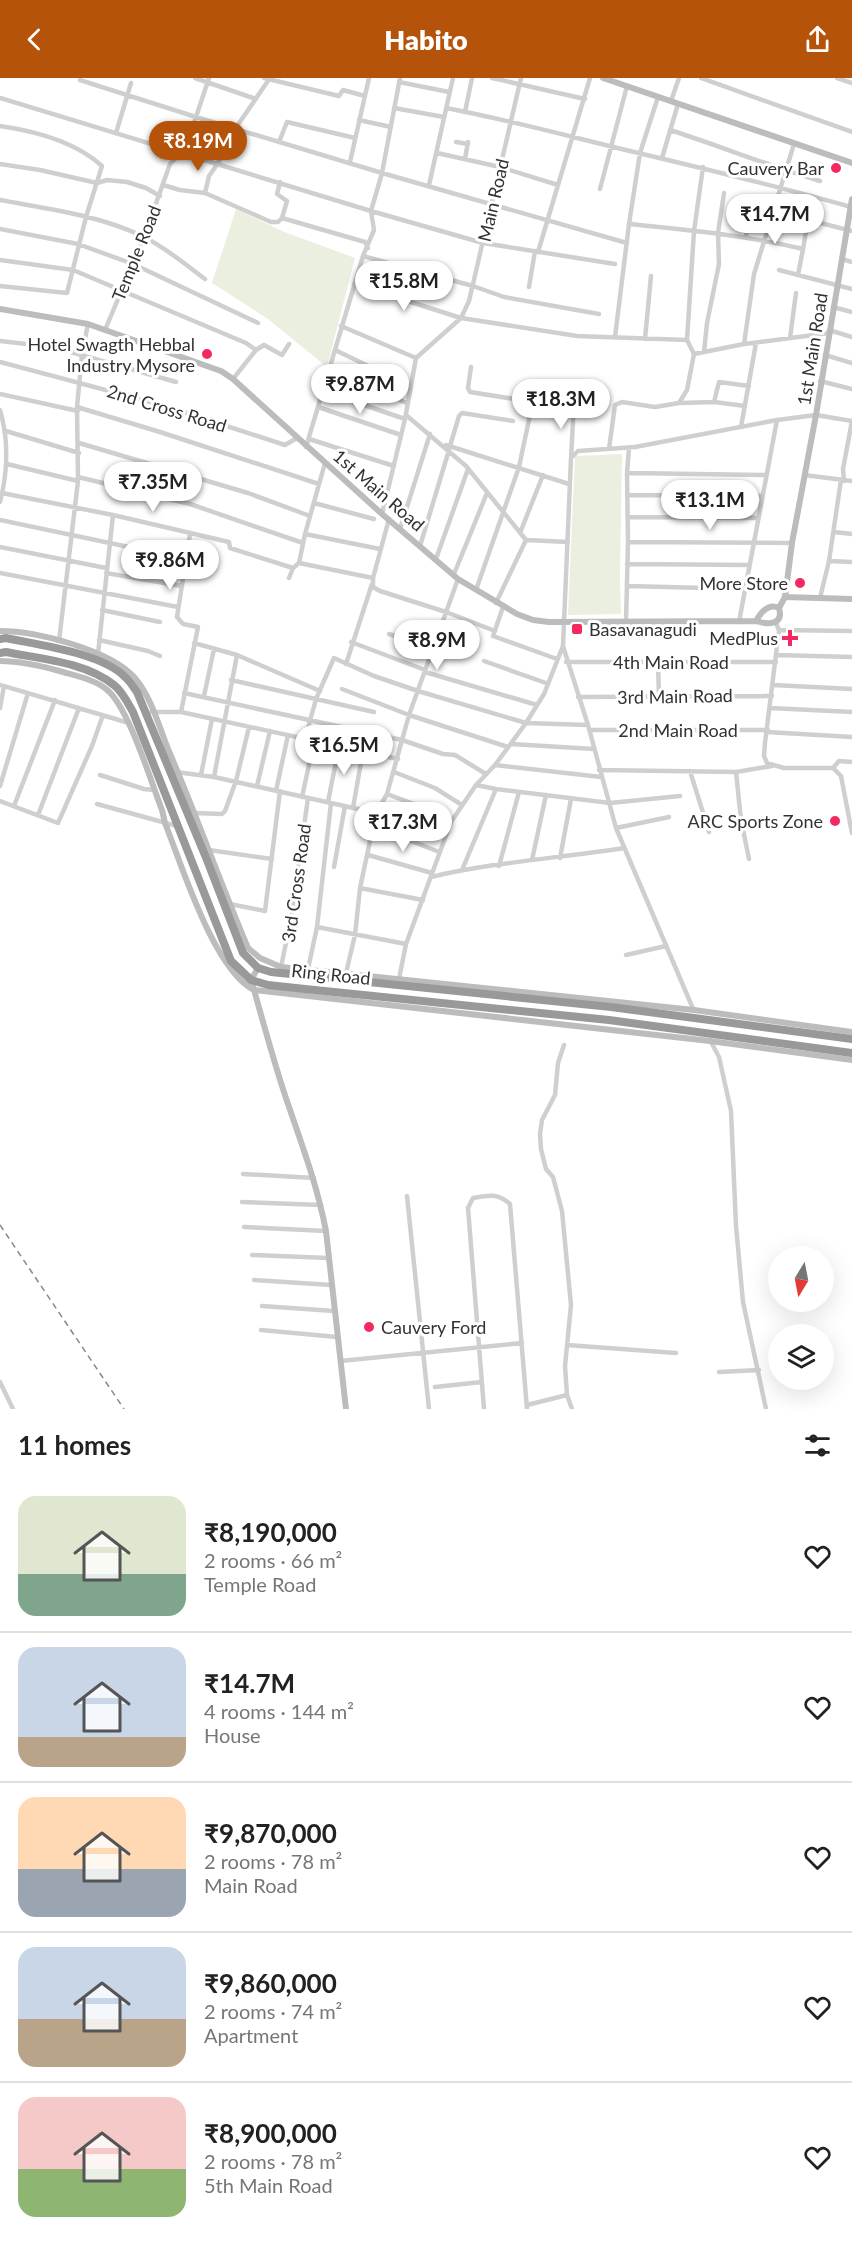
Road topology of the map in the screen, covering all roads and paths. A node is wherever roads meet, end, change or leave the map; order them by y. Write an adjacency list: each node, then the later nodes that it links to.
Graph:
1 (195, 78): 15 (street)
2 (264, 78): 13 (street)
3 (369, 78): 23 (street)
4 (453, 78): 21 (street)
5 (472, 78): 31 (street)
6 (492, 78): 19 (street)
7 (522, 78): 19 (street, Main Road)
8 (590, 78): 27 (street)
9 (603, 78): 20 (street)
10 (680, 78): 28 (street)
11 (701, 78): 40 (street)
12 (837, 78): 18 (street)
13 (270, 79): 23 (street); 26 (street)
14 (80, 80): 22 (street)
15 (208, 80): 26 (street); 32 (street, Temple Road)
16 (399, 80): 21 (street); 29 (street)
17 (131, 83): 22 (street)
18 (852, 83)
19 (520, 85): 27 (street); 35 (street, Main Road)
20 (627, 86): 24 (street); 47 (street)
21 (449, 92): 30 (street)
22 (127, 95): 32 (street); 41 (street)
23 (365, 96): 34 (street)
24 (658, 97): 28 (street); 50 (street)
25 (0, 98): 41 (street)
26 (256, 99): 38 (street)
27 (585, 99): 42 (street)
28 (674, 102): 39 (street); 46 (street)
29 (394, 108): 33 (street); 37 (street)
30 (446, 108): 31 (street); 33 (street)
31 (465, 112): 35 (street)
32 (196, 117): 38 (street); 48 (street, Temple Road)
33 (444, 117): 49 (street)
34 (359, 120): 37 (street); 43 (street)
35 (511, 121): 42 (street); 57 (street, Main Road)
36 (0, 126): 63 (street)
37 (391, 127): 60 (street)
38 (235, 129): 44 (street); 54 (street)
39 (670, 130): 51 (street); 59 (street)
40 (852, 132)
41 (116, 133): 48 (street)
42 (573, 136): 47 (street); 65 (street)
43 (354, 138): 44 (street); 53 (street)
44 (279, 142): 53 (street)
45 (456, 142): 52 (street)
46 (794, 144): 55 (street); 59 (street)
47 (610, 145): 50 (street); 68 (street)
48 (182, 152): 54 (street); 64 (street, Temple Road)
49 (437, 153): 52 (street); 66 (street)
50 (640, 153): 51 (street); 82 (street)
51 (662, 158): 58 (street)
52 (465, 159): 57 (street)
53 (350, 162): 60 (street)
54 (218, 163): 62 (street); 69 (street)
55 (852, 163)
56 (0, 164): 63 (street)
57 (500, 166): 65 (street); 74 (street, Main Road)
58 (703, 167): 67 (street); 84 (street)
59 (786, 171): 61 (street); 67 (street)
60 (382, 173): 66 (street); 76 (street)
61 (820, 181)
62 (280, 182): 76 (street); 79 (street)
63 (97, 183): 71 (street); 78 (street)
64 (163, 185): 69 (street); 71 (street, Temple Road)
65 (558, 185): 81 (street)
66 (429, 186): 74 (street)
67 (781, 186): 73 (street); 77 (street)
68 (600, 189)
69 (205, 193): 79 (street)
70 (724, 193): 86 (street)
71 (160, 196): 87 (street, Temple Road)
72 (0, 200): 78 (street)
73 (852, 203): 85 (street, 1st Main Road)
74 (492, 204): 81 (street); 90 (street, Main Road)
75 (749, 209): 88 (street)
76 (371, 211): 90 (street); 93 (street)
77 (774, 211): 80 (street); 89 (street)
78 (86, 217): 87 (street); 92 (street)
79 (282, 218): 93 (street)
80 (808, 220): 85 (street); 94 (street)
81 (546, 221): 91 (street); 95 (street)
82 (629, 224): 84 (street); 91 (street)
83 (0, 229): 92 (street)
84 (694, 231): 86 (street); 129 (street)
85 (849, 231): 97 (street, 1st Main Road)
86 (718, 233): 88 (street); 136 (street)
87 (144, 237): 100 (street, Temple Road); 106 (street)
88 (746, 237): 89 (street)
89 (766, 240): 94 (street); 133 (street)
90 (483, 243): 95 (street); 110 (street, Main Road)
91 (627, 243): 125 (street)
92 (78, 244): 100 (street); 102 (street)
93 (368, 248): 96 (street)
94 (803, 249): 104 (street)
95 (537, 252): 101 (street); 111 (street)
96 (363, 256): 107 (street); 110 (street)
97 (842, 259): 99 (street); 108 (street, 1st Main Road)
98 (0, 261): 102 (street)
99 (852, 262)
100 (133, 264): 113 (street, Temple Road); 120 (street)
101 (615, 264)
102 (73, 270): 109 (street); 113 (street)
103 (779, 270): 104 (street)
104 (798, 275): 108 (street)
105 (651, 276): 128 (street)
106 (205, 279)
107 (354, 284): 119 (street); 122 (street)
108 (837, 285): 112 (street); 115 (street, 1st Main Road)
109 (0, 286)
110 (473, 286): 118 (street); 119 (street, Main Road)
111 (529, 287)
112 (852, 289)
113 (121, 290): 123 (street, Temple Road); 134 (street)
114 (796, 293): 127 (street)
115 (833, 307): 117 (street); 124 (street, 1st Main Road)
116 (0, 309): 121 (street, 1st Main Road)
117 (852, 312)
118 (599, 314)
119 (461, 318): 125 (street); 140 (street, Main Road)
120 (258, 323)
121 (88, 324): 123 (street, 1st Main Road); 137 (street)
122 (341, 326): 135 (street); 140 (street)
123 (105, 330): 145 (street, 1st Main Road)
124 (829, 332): 126 (street); 127 (street); 139 (street, 1st Main Road)
125 (615, 337): 128 (street)
126 (852, 337)
127 (790, 338): 131 (street)
128 (645, 339): 129 (street)
129 (687, 340): 138 (street)
130 (0, 341): 137 (street)
131 (756, 343): 133 (street); 151 (street)
132 (290, 344): 134 (street)
133 (744, 344): 136 (street)
134 (256, 350): 145 (street)
135 (335, 350): 144 (street); 150 (street)
136 (704, 352): 138 (street)
137 (82, 354): 146 (street); 148 (street)
138 (694, 354): 158 (street)
139 (825, 355): 142 (street); 147 (street, 1st Main Road)
140 (416, 358): 150 (street)
141 (0, 362): 146 (street, 2nd Cross Road)
142 (852, 363)
143 (471, 367): 155 (street)
144 (328, 373): 153 (street); 157 (street)
145 (233, 379): 173 (street, 1st Main Road)
146 (79, 381): 162 (street); 173 (street, 2nd Cross Road)
147 (820, 381): 152 (street); 164 (street, 1st Main Road)
148 (176, 382)
149 (537, 382): 155 (street)
150 (410, 386): 157 (street)
151 (749, 386): 156 (street); 160 (street)
152 (852, 389)
153 (323, 390): 161 (street); 165 (street)
154 (0, 394): 162 (street)
155 (533, 402): 185 (street)
156 (714, 402): 158 (street); 160 (street)
157 (407, 403): 165 (street)
158 (679, 403): 178 (street)
159 (574, 404): 181 (street)
160 (745, 406): 169 (street)
161 (318, 407): 171 (street); 175 (street)
162 (77, 409): 174 (street); 195 (street)
163 (0, 410): 170 (street)
164 (816, 414): 166 (street); 168 (street); 190 (street, 1st Main Road)
165 (405, 417): 171 (street); 172 (street)
166 (777, 420): 169 (street); 189 (street)
167 (513, 421): 176 (street)
168 (852, 421): 180 (street)
169 (741, 427): 177 (street)
170 (6, 431): 179 (street); 183 (street)
171 (401, 435): 184 (street)
172 (430, 435): 176 (street); 212 (street)
173 (297, 438): 175 (street, 1st Main Road)
174 (79, 443): 179 (street); 206 (street)
175 (308, 443): 182 (street, 1st Main Road); 184 (street)
176 (449, 448): 185 (street); 186 (street); 226 (street)
177 (629, 448): 178 (street); 187 (street)
178 (609, 449): 181 (street)
179 (79, 453): 191 (street)
180 (849, 454): 192 (street)
181 (572, 458): 194 (street)
182 (325, 463): 195 (street); 204 (street, 1st Main Road)
183 (7, 464): 191 (street); 196 (street)
184 (394, 466): 204 (street)
185 (519, 467): 188 (street); 203 (street)
186 (468, 469): 197 (street); 230 (street)
187 (627, 474): 189 (street); 198 (street)
188 (543, 475): 194 (street); 214 (street)
189 (766, 475): 199 (street)
190 (804, 475): 192 (street); 225 (street, 1st Main Road)
191 (78, 479): 202 (street); 224 (street)
192 (843, 481): 193 (street); 213 (street)
193 (852, 481)
194 (569, 483): 220 (street)
195 (319, 484): 201 (street)
196 (2, 493): 200 (street); 202 (street)
197 (487, 493): 203 (street); 240 (street)
198 (627, 495): 199 (street); 207 (street)
199 (762, 496): 208 (street)
200 (0, 502)
201 (314, 503): 206 (street); 209 (street)
202 (74, 508): 205 (street); 218 (street)
203 (504, 513): 214 (street); 247 (street)
204 (382, 514): 210 (street, 1st Main Road)
205 (113, 515): 215 (street); 223 (street)
206 (310, 516): 216 (street)
207 (628, 517): 208 (street); 221 (street)
208 (758, 518): 222 (street)
209 (374, 519)
210 (388, 519): 212 (street, 1st Main Road); 228 (street)
211 (0, 520): 218 (street)
212 (400, 529): 226 (street, 1st Main Road)
213 (834, 532): 217 (street); 232 (street)
214 (520, 533): 219 (street)
215 (190, 534): 229 (street); 237 (street)
216 (305, 534): 224 (street); 228 (street)
217 (852, 534)
218 (71, 535): 223 (street); 231 (street)
219 (526, 540): 220 (street); 252 (street)
220 (568, 542): 258 (street)
221 (628, 542): 222 (street); 235 (street)
222 (754, 542): 225 (street); 236 (street)
223 (110, 543): 229 (street); 238 (street)
224 (303, 543): 234 (street)
225 (792, 543): 249 (street, 1st Main Road)
226 (420, 546): 230 (street, 1st Main Road)
227 (0, 547): 231 (street)
228 (380, 549): 242 (street)
229 (186, 559): 243 (street)
230 (436, 559): 240 (street, 1st Main Road)
231 (68, 561): 238 (street); 245 (street)
232 (829, 561): 233 (street); 250 (street)
233 (852, 562)
234 (299, 563): 237 (street); 242 (street)
235 (627, 564): 236 (street); 244 (street)
236 (750, 565): 246 (street)
237 (293, 568): 241 (street)
238 (106, 570): 243 (street); 248 (street)
239 (0, 573): 245 (street)
240 (456, 577): 247 (street, 1st Main Road); 257 (street)
241 (289, 578)
242 (372, 581): 257 (street); 272 (street)
243 (182, 586): 253 (street)
244 (627, 586): 246 (street); 261 (street)
245 (66, 587): 248 (street); 271 (street)
246 (745, 589): 262 (street)
247 (476, 590): 252 (street, 1st Main Road)
248 (104, 595): 253 (street); 256 (street)
249 (785, 597): 250 (street); 255 (street, 1st Main Road)
250 (820, 598): 251 (street)
251 (852, 599)
252 (496, 603): 254 (street, 1st Main Road)
253 (178, 607): 273 (street)
254 (503, 607): 258 (street, 1st Main Road); 266 (street)
255 (779, 608): 259 (street); 263 (street, 1st Main Road)
256 (102, 610): 260 (street); 270 (street)
257 (446, 612): 266 (street); 276 (street)
258 (563, 621): 261 (street, 1st Main Road); 274 (street)
259 (756, 621): 262 (street, 1st Main Road); 263 (street, 1st Main Road)
260 (160, 622)
261 (626, 622): 262 (street, 1st Main Road)
262 (739, 622)
263 (776, 622): 264 (street)
264 (779, 630): 267 (street); 280 (street)
265 (0, 631): 271 (street)
266 (495, 631): 283 (street)
267 (852, 631)
268 (389, 633): 276 (street)
269 (0, 639): 312 (highway)
270 (99, 640): 278 (street); 281 (street)
271 (58, 641): 278 (street)
272 (351, 642): 289 (street); 290 (street)
273 (194, 643): 275 (street); 300 (street)
274 (563, 646): 283 (street); 286 (street)
275 (214, 649): 279 (street); 301 (street)
276 (433, 650): 290 (street)
277 (0, 653): 321 (highway)
278 (98, 654): 312 (street)
279 (237, 655): 291 (street); 297 (street)
280 (776, 655): 282 (street); 288 (street)
281 (160, 656)
282 (852, 657)
283 (557, 659): 292 (street)
284 (484, 661): 292 (street)
285 (0, 662): 321 (street)
286 (567, 662): 287 (street, 4th Main Road); 304 (street)
287 (658, 662): 288 (street, 4th Main Road); 302 (street)
288 (776, 662): 293 (street)
289 (346, 664): 297 (street); 298 (street, 2nd Main Road)
290 (425, 670): 298 (street); 308 (street)
291 (231, 680): 305 (street); 307 (street)
292 (546, 683): 308 (street)
293 (772, 685): 296 (street); 303 (street)
294 (2, 686): 299 (street); 309 (street)
295 (342, 689): 317 (street)
296 (852, 689)
297 (320, 691): 305 (street)
298 (418, 691): 317 (street); 322 (street, 2nd Main Road)
299 (28, 693): 306 (street); 355 (street)
300 (184, 693): 301 (street); 313 (street)
301 (204, 696): 307 (street)
302 (658, 696): 303 (street, 3rd Main Road); 304 (street, 3rd Main Road)
303 (772, 696): 311 (street)
304 (578, 697): 324 (street)
305 (316, 699): 314 (street); 319 (street)
306 (55, 700): 310 (street); 371 (street)
307 (227, 701): 319 (street); 320 (street)
308 (537, 705): 322 (street)
309 (0, 708)
310 (79, 708): 316 (street); 376 (street)
311 (770, 708): 315 (street); 325 (street)
312 (150, 712): 313 (street); 332 (highway); 345 (street)
313 (181, 712): 318 (street)
314 (374, 712)
315 (852, 712)
316 (103, 715): 321 (street); 376 (street)
317 (409, 715): 330 (street); 335 (street)
318 (212, 719): 320 (street); 350 (street)
319 (310, 719): 329 (street); 330 (street)
320 (224, 722): 323 (street); 351 (street)
321 (133, 723): 333 (highway); 358 (street)
322 (526, 723): 324 (street, 2nd Main Road); 335 (street)
323 (249, 727): 326 (street); 353 (street)
324 (588, 728): 325 (street, 2nd Main Road); 336 (street)
325 (767, 731): 328 (street, 2nd Main Road); 341 (street)
326 (270, 732): 327 (street); 356 (street)
327 (288, 735): 329 (street); 359 (street)
328 (852, 737)
329 (306, 739): 331 (street)
330 (402, 740): 338 (street); 348 (street)
331 (314, 742): 334 (street); 364 (street, 3rd Cross Road)
332 (159, 743): 333 (highway); 345 (highway)
333 (146, 746): 380 (highway)
334 (339, 746): 337 (street); 367 (street)
335 (509, 746): 336 (street); 340 (street)
336 (594, 749): 343 (street)
337 (363, 751): 338 (street); 373 (street)
338 (398, 759): 346 (street)
339 (852, 762): 342 (street)
340 (495, 765): 348 (street); 352 (street)
341 (772, 766): 342 (street); 347 (street)
342 (833, 768): 384 (street)
343 (599, 770): 344 (street); 352 (street)
344 (690, 771): 347 (street); 383 (street)
345 (174, 772): 350 (street); 374 (street); 406 (highway)
346 (394, 772): 361 (street); 370 (street)
347 (736, 772): 391 (street)
348 (486, 774): 354 (street)
349 (100, 775): 358 (street)
350 (201, 775): 351 (street)
351 (214, 777): 353 (street)
352 (602, 777): 368 (street)
353 (236, 781): 356 (street); 374 (street)
354 (476, 785): 357 (street); 370 (street)
355 (0, 786)
356 (258, 786): 359 (street)
357 (496, 789): 360 (street); 395 (street)
358 (154, 790): 379 (street)
359 (278, 791): 364 (street); 390 (street)
360 (519, 792): 362 (street); 393 (street)
361 (387, 794): 375 (street); 378 (street)
362 (546, 795): 365 (street); 392 (street)
363 (680, 796): 368 (street)
364 (305, 798): 367 (street); 405 (street, 3rd Cross Road)
365 (571, 799): 368 (street); 389 (street)
366 (0, 801): 371 (street)
367 (329, 803): 372 (street); 400 (street)
368 (610, 803): 381 (street)
369 (97, 804): 379 (street)
370 (462, 805): 378 (street)
371 (14, 806): 376 (street)
372 (345, 806): 373 (street); 394 (street)
373 (353, 808): 375 (street)
374 (194, 813): 386 (street)
375 (376, 813): 382 (street)
376 (38, 815)
377 (669, 817): 381 (street)
378 (451, 822): 387 (street)
379 (165, 824): 380 (street); 411 (street)
380 (177, 826): 410 (highway)
381 (616, 828): 385 (street)
382 (372, 832): 387 (street); 388 (street)
383 (709, 832)
384 (852, 833)
385 (624, 848): 389 (street); 403 (street)
386 (209, 850): 390 (street); 399 (street)
387 (439, 852): 396 (street)
388 (368, 855): 396 (street); 397 (street)
389 (560, 858): 392 (street)
390 (272, 859): 399 (street)
391 (749, 859)
392 (532, 860): 393 (street)
393 (499, 866): 395 (street)
394 (334, 867)
395 (462, 870): 396 (street)
396 (431, 875): 398 (street)
397 (360, 888): 398 (street); 401 (street)
398 (423, 900): 402 (street)
399 (230, 903): 405 (street)
400 (317, 927): 401 (street); 407 (street)
401 (355, 935): 402 (street); 408 (street)
402 (406, 944): 409 (street)
403 (666, 946): 404 (street); 412 (street)
404 (626, 955)
405 (281, 967): 407 (street)
406 (258, 968): 410 (street); 413 (highway, Ring Road)
407 (308, 969): 408 (street)
408 (346, 973): 409 (street)
409 (399, 979): 412 (street)
410 (251, 980): 411 (street); 415 (highway, Ring Road)
411 (254, 990): 415 (street); 421 (street)
412 (694, 1010): 413 (street); 414 (street)
413 (702, 1020): 416 (highway, Ring Road)
414 (852, 1032)
415 (709, 1038): 418 (highway, Ring Road); 419 (street); 441 (street)
416 (852, 1039)
417 (564, 1045): 436 (street)
418 (852, 1053)
419 (852, 1060)
420 (243, 1174): 421 (street)
421 (314, 1178): 424 (street)
422 (407, 1196): 438 (street)
423 (242, 1202): 424 (street)
424 (321, 1205): 426 (street)
425 (244, 1227): 426 (street)
426 (326, 1231): 428 (street)
427 (252, 1255): 428 (street)
428 (328, 1258): 430 (street)
429 (254, 1280): 430 (street)
430 (331, 1284): 432 (street)
431 (262, 1306): 432 (street)
432 (334, 1311): 434 (street)
433 (261, 1330): 434 (street)
434 (337, 1337): 440 (street)
435 (522, 1343): 437 (street); 437 (street); 447 (street)
436 (567, 1345): 439 (street); 446 (street)
437 (478, 1346): 438 (street); 444 (street)
438 (422, 1353): 440 (street); 450 (street)
439 (676, 1353)
440 (340, 1361): 449 (street)
441 (759, 1370): 442 (street); 453 (street)
442 (719, 1372)
443 (0, 1382): 448 (street)
444 (482, 1382): 445 (street); 451 (street)
445 (435, 1387)
446 (567, 1395): 447 (street); 452 (street)
447 (527, 1407)
448 (13, 1409)
449 (346, 1409)
450 (429, 1409)
451 (484, 1409)
452 (572, 1409)
453 (766, 1409)

